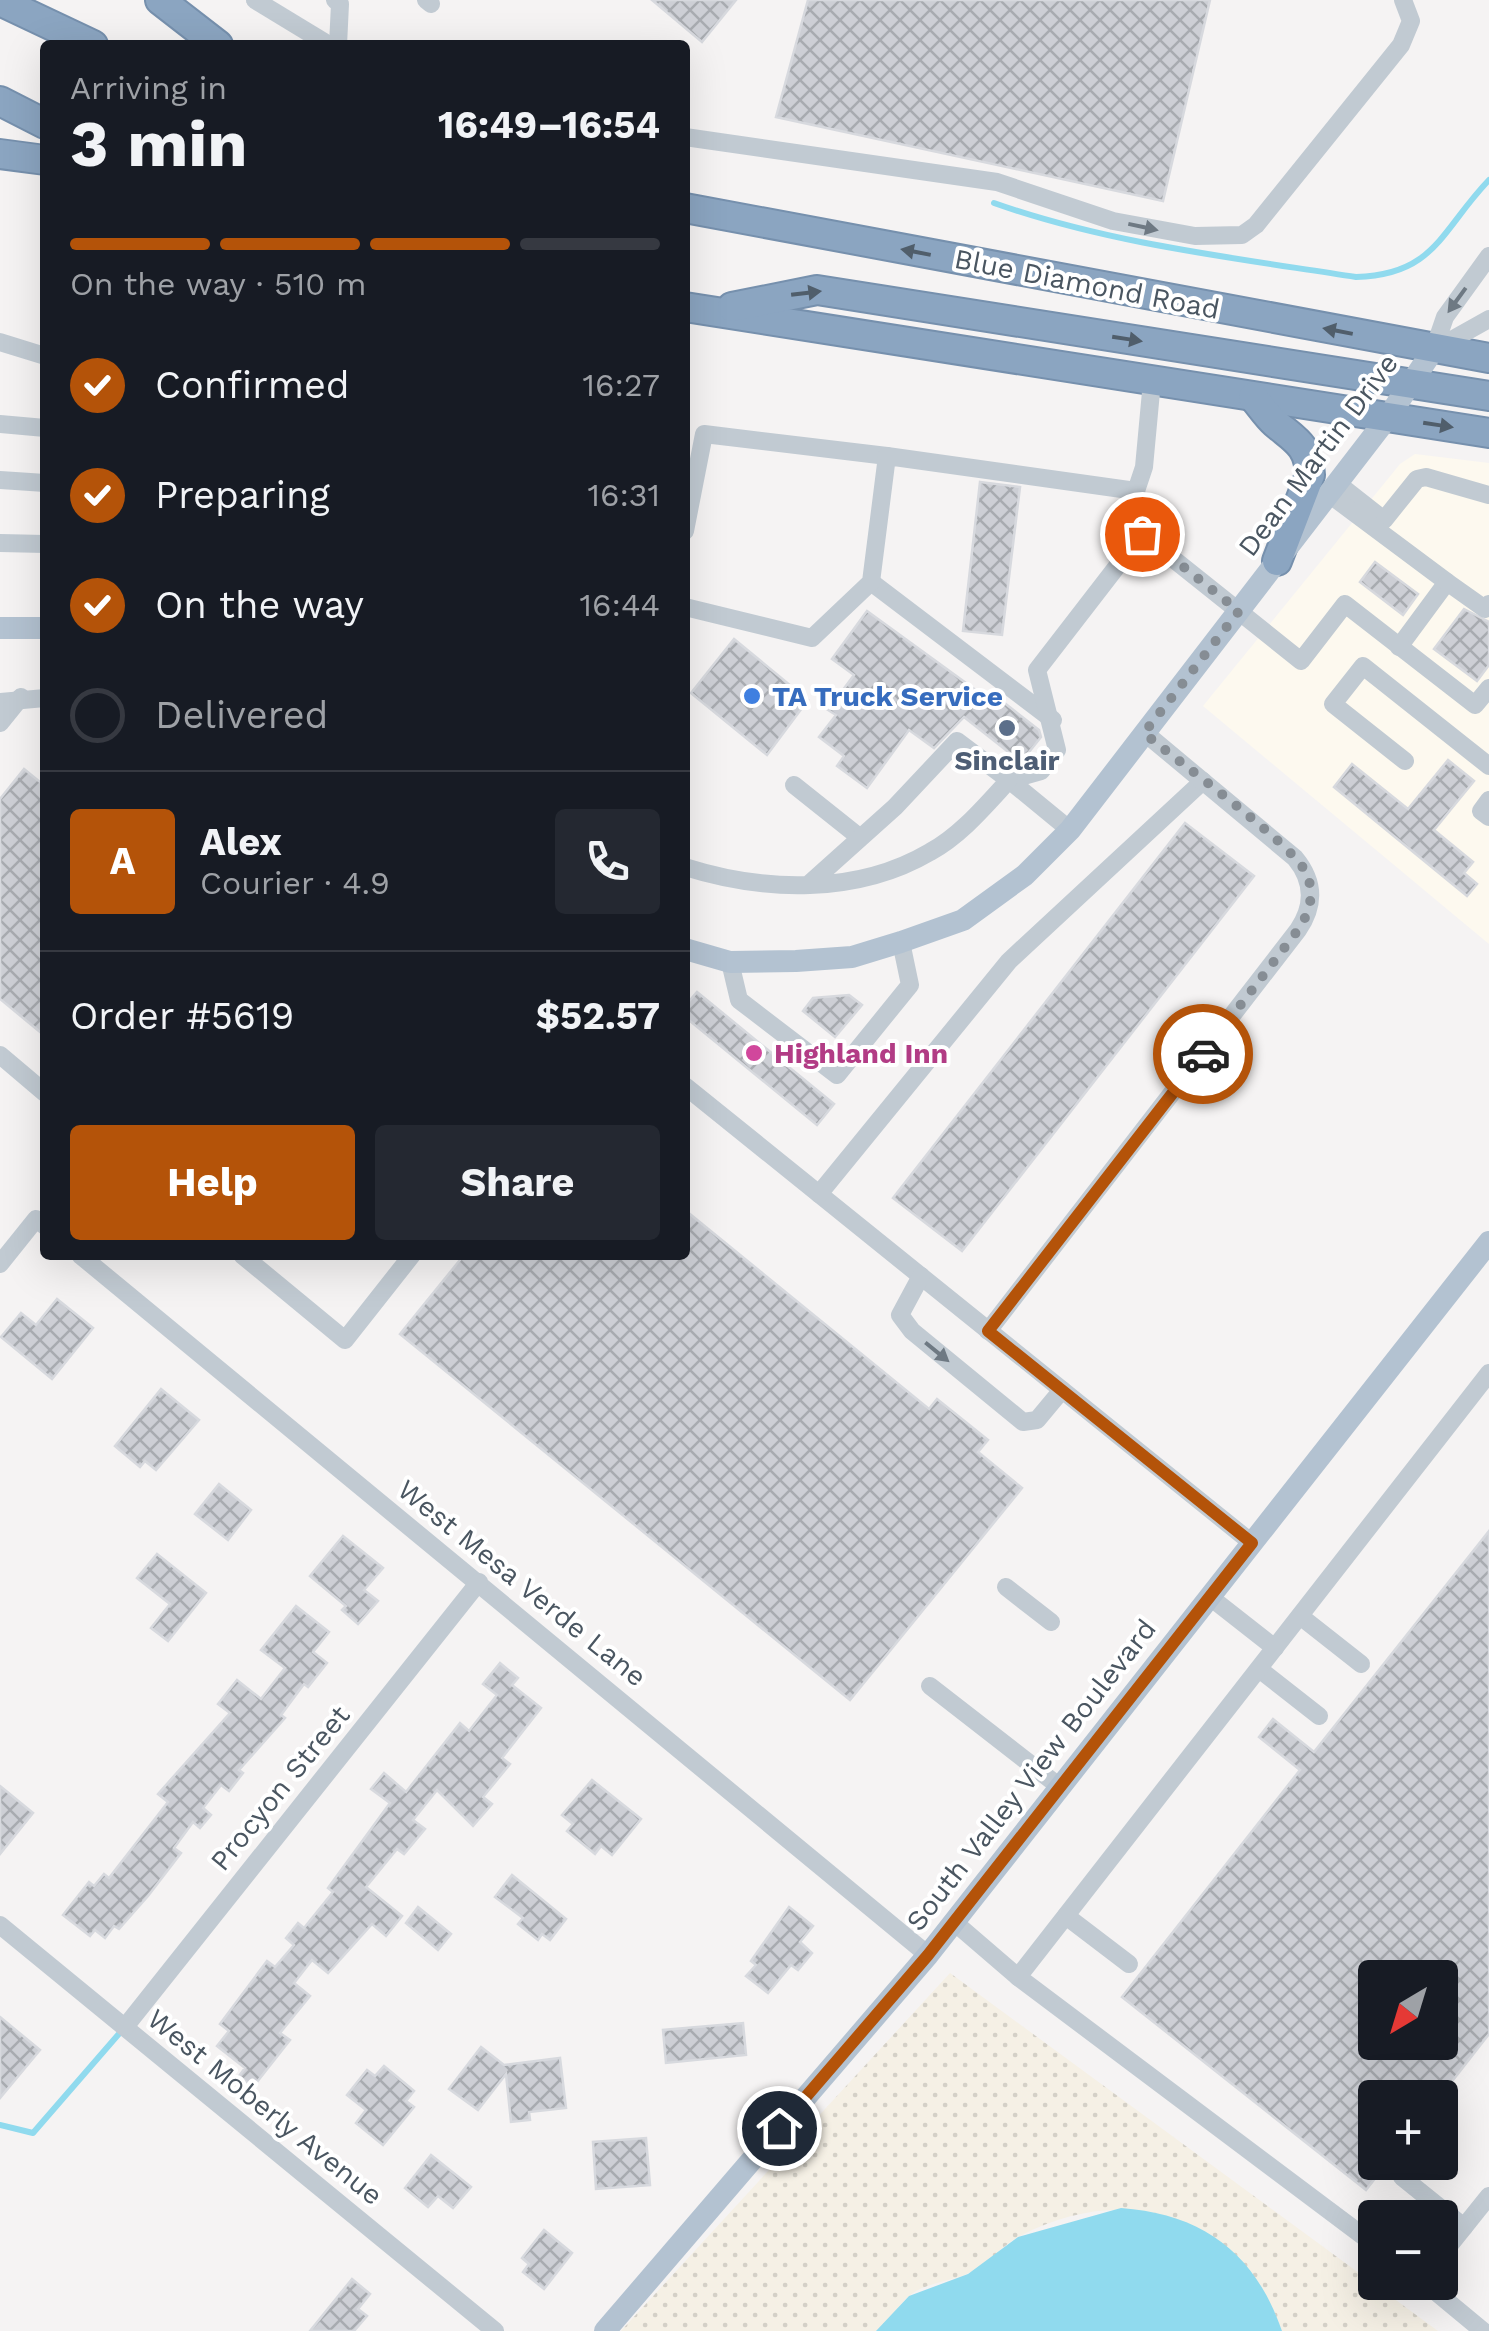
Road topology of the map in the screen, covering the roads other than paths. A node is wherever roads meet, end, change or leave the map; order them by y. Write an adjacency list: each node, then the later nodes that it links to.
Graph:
1 (160, 0): 7 (highway)
2 (255, 0): 8 (street)
3 (1404, 0): 12 (street, one-way to 3)
4 (0, 1): 6 (highway)
5 (339, 1): 9 (street)
6 (82, 40)
7 (212, 40)
8 (321, 40)
9 (338, 40)
10 (0, 101): 11 (highway)
11 (40, 121)
12 (690, 137)
13 (0, 154): 14 (highway)
14 (40, 159)
15 (690, 209): 20 (highway, Blue Diamond Road, one-way to 15)
16 (1489, 256): 20 (street, Dean Martin Drive, one-way to 20)
17 (698, 309): 23 (highway); 24 (highway, one-way to 24)
18 (1489, 319): 20 (street, Dean Martin Drive)
19 (0, 342): 21 (street)
20 (1434, 349): 22 (highway, Blue Diamond Road); 24 (main road, Dean Martin Drive)
21 (40, 354)
22 (1489, 358)
23 (1152, 381): 26 (highway); 36 (street)
24 (1410, 384): 25 (highway); 27 (main road, Dean Martin Drive)
25 (1489, 396)
26 (1254, 397): 27 (highway); 41 (highway)
27 (1388, 417): 30 (highway, one-way to 30); 35 (main road, Dean Martin Drive)
28 (0, 424): 29 (street)
29 (40, 428)
30 (1489, 432)
31 (887, 456): 34 (street); 36 (street); 42 (street)
32 (0, 480): 33 (street)
33 (40, 483)
34 (690, 485)
35 (1333, 489): 37 (street); 41 (main road, Dean Martin Drive); 43 (street)
36 (1136, 490): 38 (street)
37 (1489, 494)
38 (1142, 534): 46 (street); 54 (street)
39 (0, 544): 40 (street)
40 (40, 544)
41 (1277, 561): 46 (main road, Dean Martin Drive)
42 (870, 582): 45 (street); 54 (street)
43 (1447, 582): 44 (street); 49 (street)
44 (1489, 604)
45 (690, 608)
46 (1239, 611): 49 (street); 56 (main road, Dean Martin Drive)
47 (0, 628): 48 (main road)
48 (40, 628)
49 (1399, 646): 50 (street)
50 (1489, 688)
51 (21, 697): 52 (street); 53 (street); 55 (street)
52 (40, 698)
53 (0, 702)
54 (1053, 720): 59 (street)
55 (0, 723)
56 (1144, 733): 60 (street); 64 (main road, Dean Martin Drive)
57 (1405, 761): 58 (street)
58 (1489, 766)
59 (1009, 780): 64 (street); 65 (street); 67 (street)
60 (1203, 781): 74 (street); 82 (street)
61 (794, 785): 65 (street)
62 (1489, 800): 63 (street)
63 (1489, 817)
64 (1070, 830): 68 (main road, Dean Martin Drive)
65 (858, 836): 67 (street)
66 (690, 868): 67 (street)
67 (808, 885)
68 (901, 942): 70 (main road, Dean Martin Drive); 70 (street)
69 (690, 950): 70 (main road, Dean Martin Drive)
70 (730, 962)
71 (0, 1056): 72 (street)
72 (40, 1088)
73 (690, 1090): 74 (street)
74 (819, 1194): 81 (street)
75 (40, 1222): 80 (street)
76 (1489, 1242): 85 (main road, South Valley View Boulevard)
77 (86, 1260): 86 (street, West Mesa Verde Lane)
78 (248, 1260): 79 (street)
79 (408, 1260)
80 (0, 1264)
81 (920, 1276): 82 (street); 84 (street, one-way to 84)
82 (988, 1331): 84 (street)
83 (1489, 1373): 89 (street)
84 (1062, 1390): 85 (street)
85 (1252, 1543): 88 (main road, South Valley View Boulevard)
86 (479, 1582): 100 (street, West Mesa Verde Lane); 103 (street, Procyon Street)
87 (1006, 1587): 90 (street)
88 (1210, 1596): 91 (street); 96 (main road, South Valley View Boulevard)
89 (1300, 1616): 91 (street); 92 (street)
90 (1051, 1622)
91 (1275, 1648): 93 (street)
92 (1361, 1664)
93 (1258, 1669): 95 (street); 97 (street)
94 (930, 1686): 96 (street)
95 (1319, 1716)
96 (1060, 1787): 98 (main road, South Valley View Boulevard)
97 (1066, 1916): 101 (street); 102 (street)
98 (954, 1922): 100 (main road, South Valley View Boulevard); 102 (street)
99 (0, 1925): 103 (street, West Moberly Avenue)
100 (928, 1955): 111 (main road, South Valley View Boulevard)
101 (1130, 1964)
102 (1018, 1977): 107 (street)
103 (124, 2027): 110 (street, West Moberly Avenue)
104 (1405, 2180): 106 (street)
105 (1489, 2196): 106 (street)
106 (1464, 2227): 108 (street)
107 (1358, 2232)
108 (1458, 2234)
109 (1445, 2300): 112 (street)
110 (494, 2331)
111 (605, 2331)
112 (1482, 2331)

